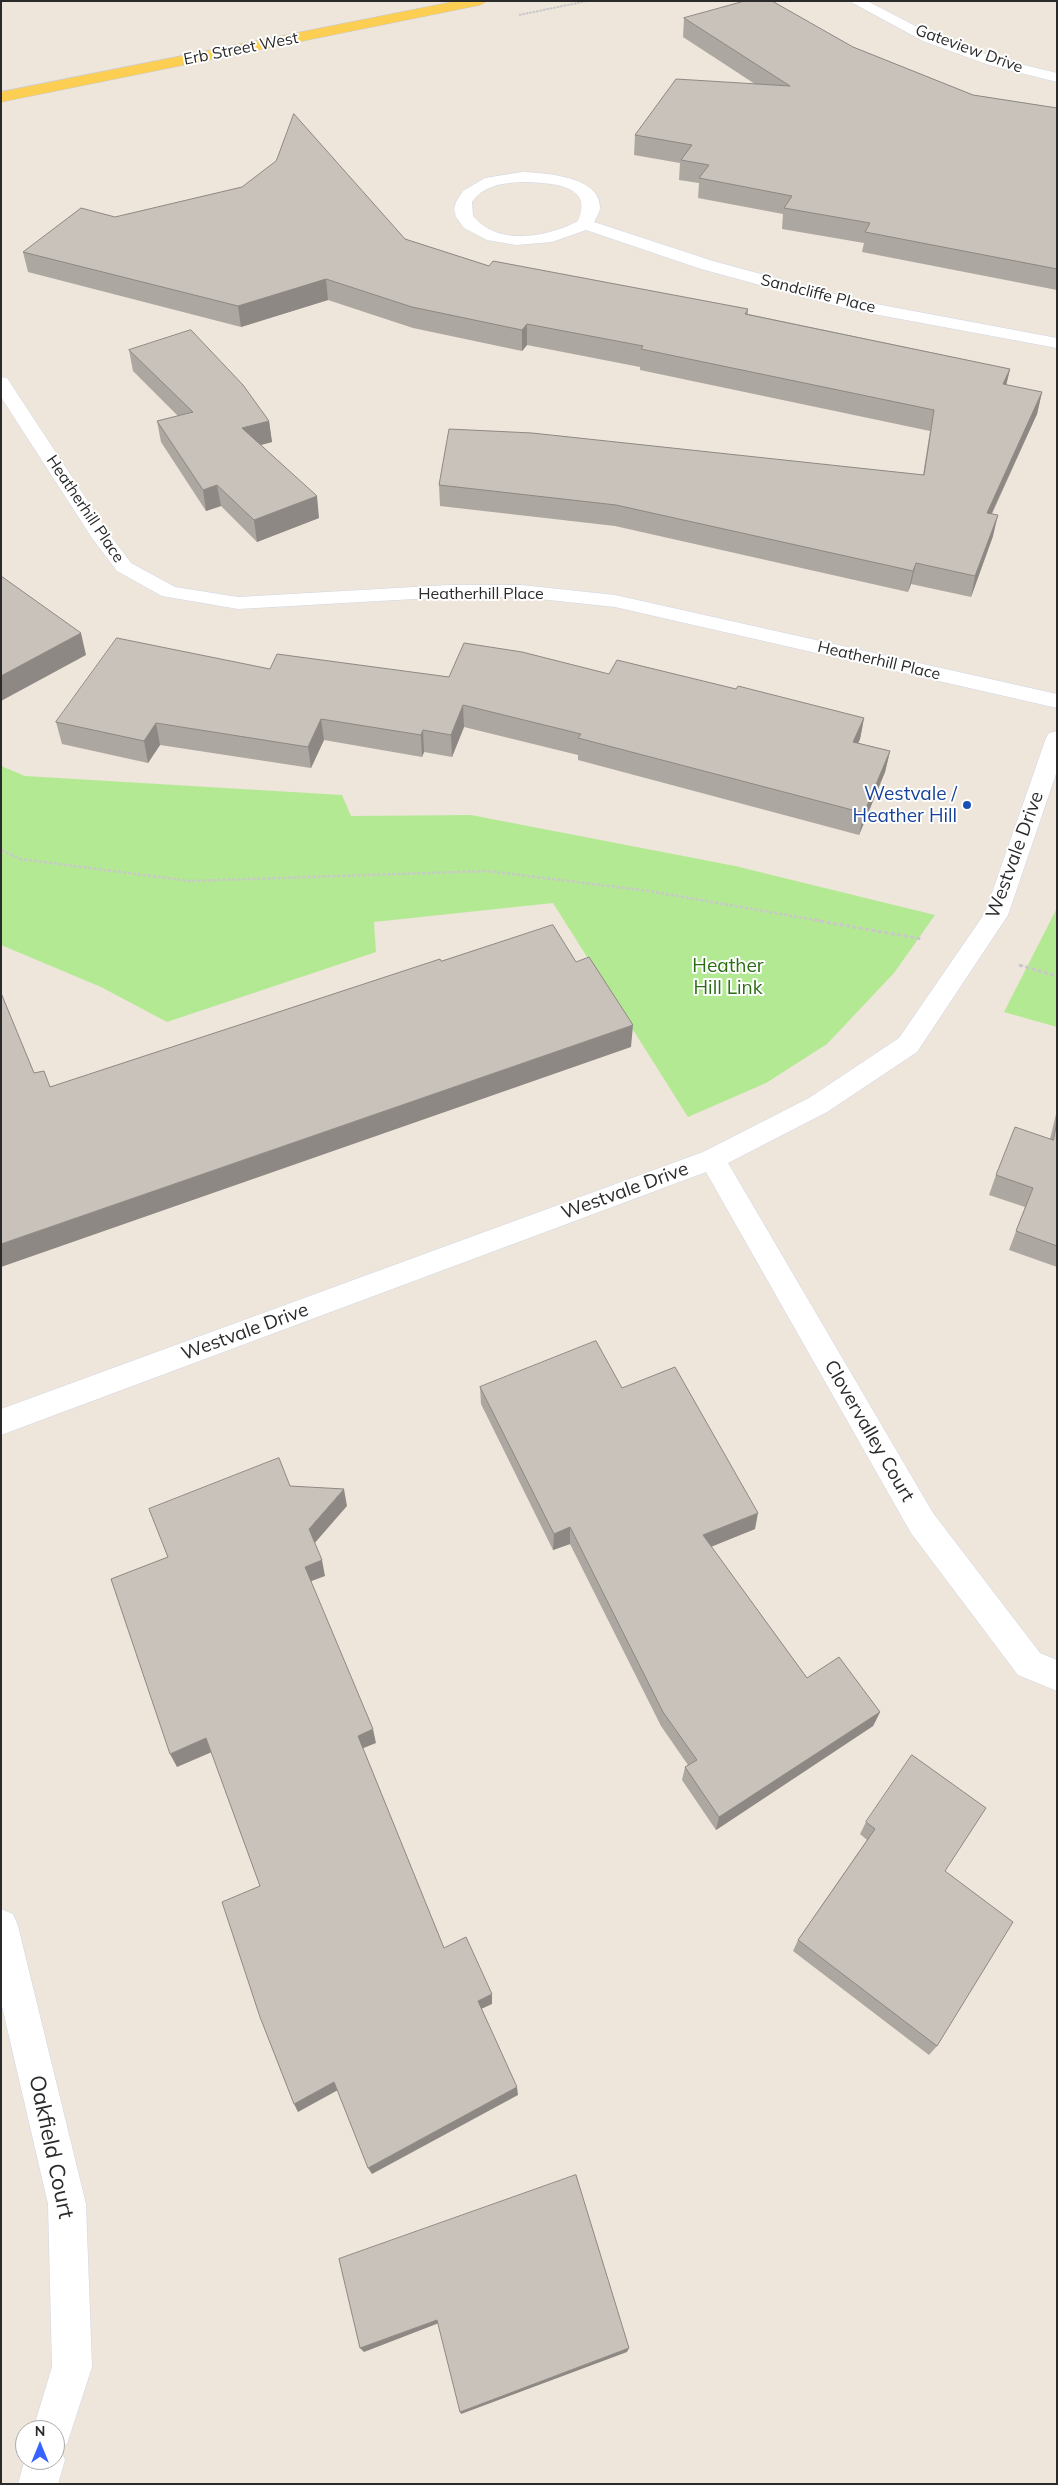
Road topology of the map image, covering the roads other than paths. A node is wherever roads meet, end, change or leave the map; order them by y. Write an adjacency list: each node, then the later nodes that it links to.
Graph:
1 (480, 1): 4 (main road, Erb Street West)
2 (856, 1): 3 (street, Gateview Drive)
3 (1057, 78)
4 (1, 98)
5 (585, 224): 5 (street); 6 (street, Sandcliffe Place)
6 (1057, 343)
7 (1, 382): 8 (street, Heatherhill Place)
8 (1057, 701)
9 (1057, 738): 10 (street, Westvale Drive)
10 (712, 1159): 11 (street, Westvale Drive); 12 (street, Clovervalley Court)
11 (1, 1422)
12 (1057, 1676)
13 (1, 1926): 14 (street, Oakfield Court)
14 (56, 2420)
15 (42, 2470): 16 (street)
16 (38, 2484)

